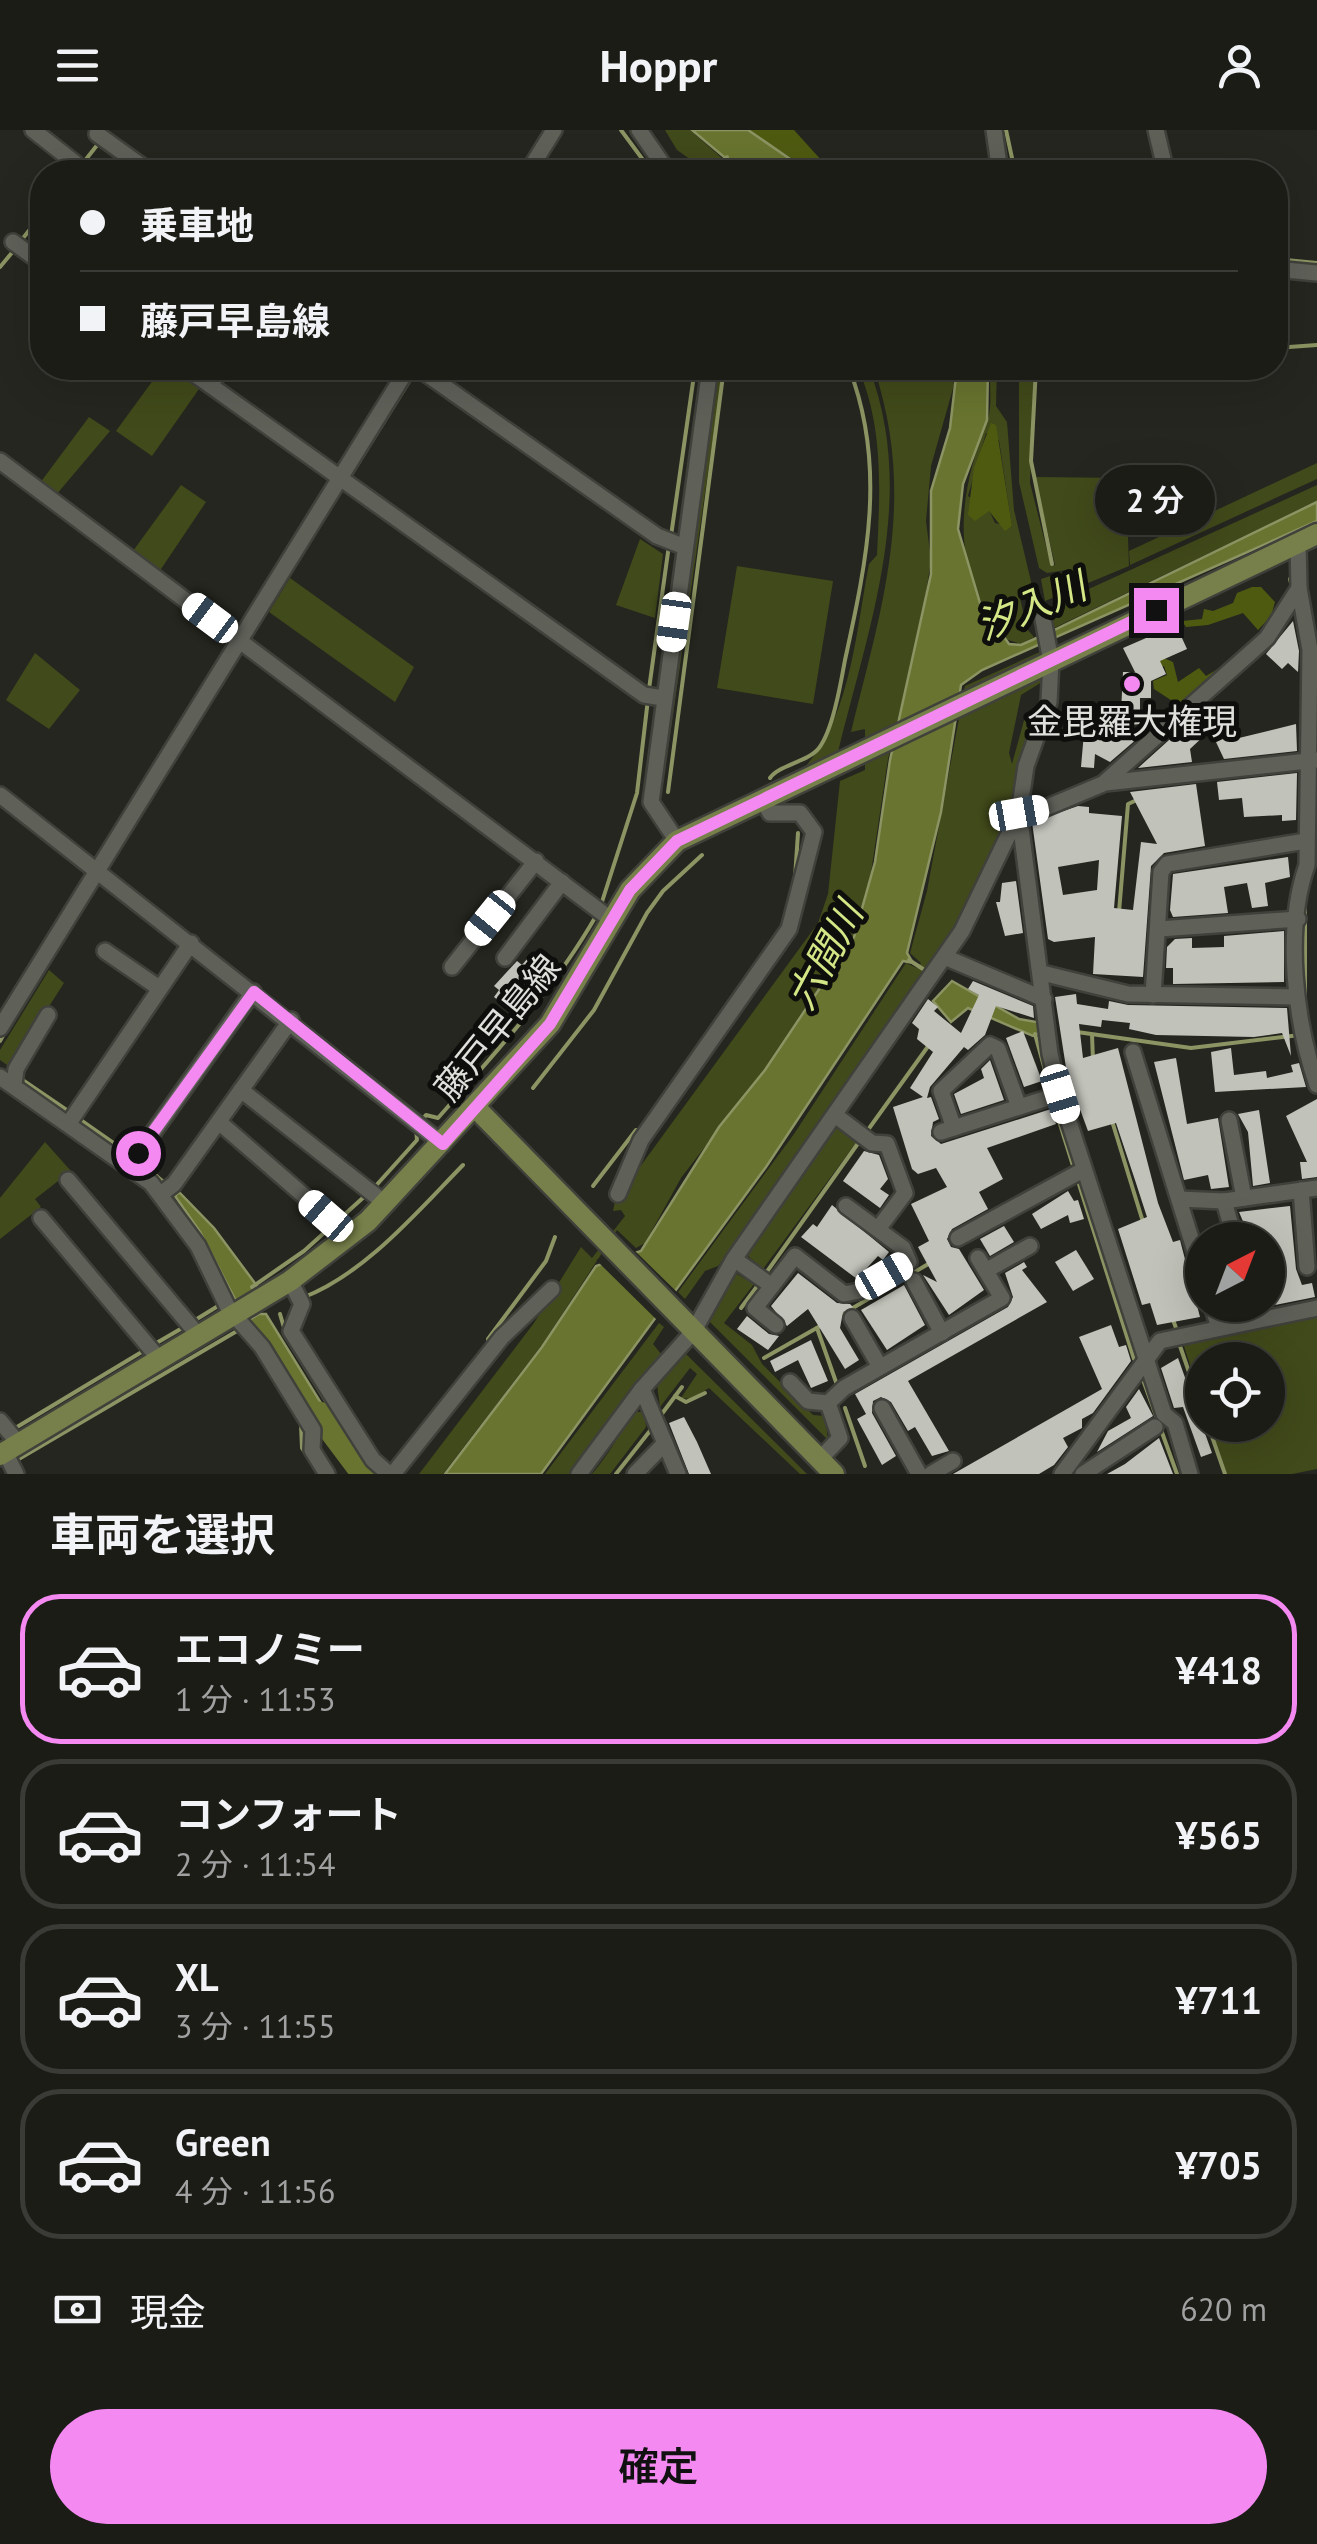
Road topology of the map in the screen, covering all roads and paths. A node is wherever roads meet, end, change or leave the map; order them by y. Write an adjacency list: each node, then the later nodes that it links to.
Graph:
1 (33, 130): 7 (street)
2 (554, 130): 9 (street)
3 (639, 130): 10 (street)
4 (994, 130): 11 (street)
5 (1156, 130): 12 (street)
6 (97, 134): 8 (street)
7 (72, 160)
8 (133, 160)
9 (535, 160)
10 (660, 160)
11 (998, 160)
12 (1163, 160)
13 (17, 245): 14 (street)
14 (30, 254)
15 (1288, 270): 16 (street)
16 (1317, 272)
17 (203, 380): 22 (street)
18 (214, 380): 22 (street)
19 (406, 380): 24 (street)
20 (430, 380): 26 (street)
21 (708, 380): 26 (street)
22 (210, 385): 24 (street)
23 (0, 461): 30 (street)
24 (340, 482): 30 (street); 32 (street)
25 (1307, 538): 27 (street); 31 (main road, 藤戸早島線)
26 (674, 543): 32 (street)
27 (1299, 588): 28 (street); 35 (street)
28 (1311, 609): 33 (street)
29 (1043, 618): 31 (street)
30 (239, 644): 41 (street); 43 (street)
31 (1048, 659): 37 (main road, 藤戸早島線); 38 (street)
32 (654, 696): 39 (street)
33 (1312, 714): 34 (street)
34 (1312, 761): 35 (street); 40 (street)
35 (1105, 782): 38 (street)
36 (0, 795): 43 (street)
37 (762, 798): 39 (main road, 藤戸早島線); 81 (street)
38 (1019, 813): 51 (street); 53 (street)
39 (677, 841): 45 (main road, 藤戸早島線)
40 (1306, 841): 42 (street); 47 (street)
41 (532, 865): 44 (street); 52 (street)
42 (1311, 871): 46 (street)
43 (98, 874): 48 (street); 61 (street)
44 (559, 886): 45 (street); 50 (street)
45 (604, 914): 69 (main road, 藤戸早島線)
46 (1298, 919): 47 (street); 57 (street)
47 (1159, 928): 56 (street)
48 (188, 946): 54 (street); 55 (street)
49 (105, 951): 54 (street)
50 (504, 958)
51 (947, 958): 58 (street); 70 (street)
52 (452, 967)
53 (1042, 974): 56 (street); 58 (street)
54 (159, 988): 71 (street)
55 (251, 995): 60 (street); 75 (street)
56 (1153, 995): 57 (street)
57 (1296, 997): 62 (street)
58 (1044, 1000): 67 (street)
59 (48, 1015): 64 (street)
60 (288, 1024): 66 (street); 74 (street)
61 (0, 1028)
62 (1306, 1040): 65 (street)
63 (1133, 1052): 83 (street)
64 (11, 1078): 71 (street)
65 (1317, 1085)
66 (241, 1090): 73 (street); 80 (street)
67 (1054, 1096): 68 (street); 76 (street)
68 (1019, 1107): 68 (street)
69 (476, 1108): 74 (main road, 藤戸早島線); 105 (main road)
70 (836, 1115): 90 (street); 93 (street)
71 (72, 1118): 75 (street)
72 (1230, 1120): 82 (street)
73 (218, 1122): 78 (street); 86 (street)
74 (443, 1144): 80 (main road, 藤戸早島線)
75 (133, 1160): 78 (street)
76 (1078, 1172): 91 (street); 111 (street)
77 (68, 1180): 107 (street)
78 (167, 1190): 101 (street)
79 (1309, 1190): 82 (street); 94 (street)
80 (373, 1194): 98 (main road, 藤戸早島線)
81 (618, 1194)
82 (1244, 1198): 84 (street)
83 (1179, 1199): 84 (street); 88 (street)
84 (1224, 1201): 89 (street)
85 (846, 1206): 90 (street)
86 (326, 1216)
87 (42, 1218): 110 (street)
88 (1186, 1222)
89 (1230, 1222)
90 (878, 1229): 95 (street)
91 (958, 1238)
92 (1030, 1246): 109 (street)
93 (734, 1259): 95 (street); 105 (street)
94 (1307, 1267)
95 (765, 1282): 106 (street)
96 (914, 1282): 109 (street)
97 (552, 1289): 122 (street)
98 (297, 1294): 101 (main road, 藤戸早島線); 122 (street)
99 (1317, 1308): 100 (street)
100 (1285, 1310)
101 (236, 1314): 107 (main road, 藤戸早島線); 123 (street)
102 (852, 1318): 112 (street)
103 (1217, 1322): 108 (street)
104 (1232, 1322): 108 (street)
105 (686, 1326): 114 (street); 121 (main road)
106 (776, 1326)
107 (192, 1328): 110 (main road, 藤戸早島線)
108 (1219, 1328): 111 (street)
109 (942, 1332): 112 (street)
110 (152, 1352): 119 (main road, 藤戸早島線)
111 (1145, 1357): 129 (street); 131 (street)
112 (880, 1367): 115 (street)
113 (790, 1382): 115 (street)
114 (642, 1389): 118 (street); 124 (street)
115 (828, 1403): 121 (street)
116 (882, 1408): 127 (street)
117 (1156, 1428): 130 (street)
118 (659, 1429): 125 (street); 126 (street)
119 (9, 1449)
120 (953, 1461): 128 (street)
121 (827, 1467)
122 (389, 1473)
123 (327, 1474)
124 (579, 1474)
125 (635, 1474)
126 (678, 1474)
127 (919, 1474)
128 (930, 1474)
129 (1062, 1474)
130 (1083, 1474)
131 (1190, 1474)

